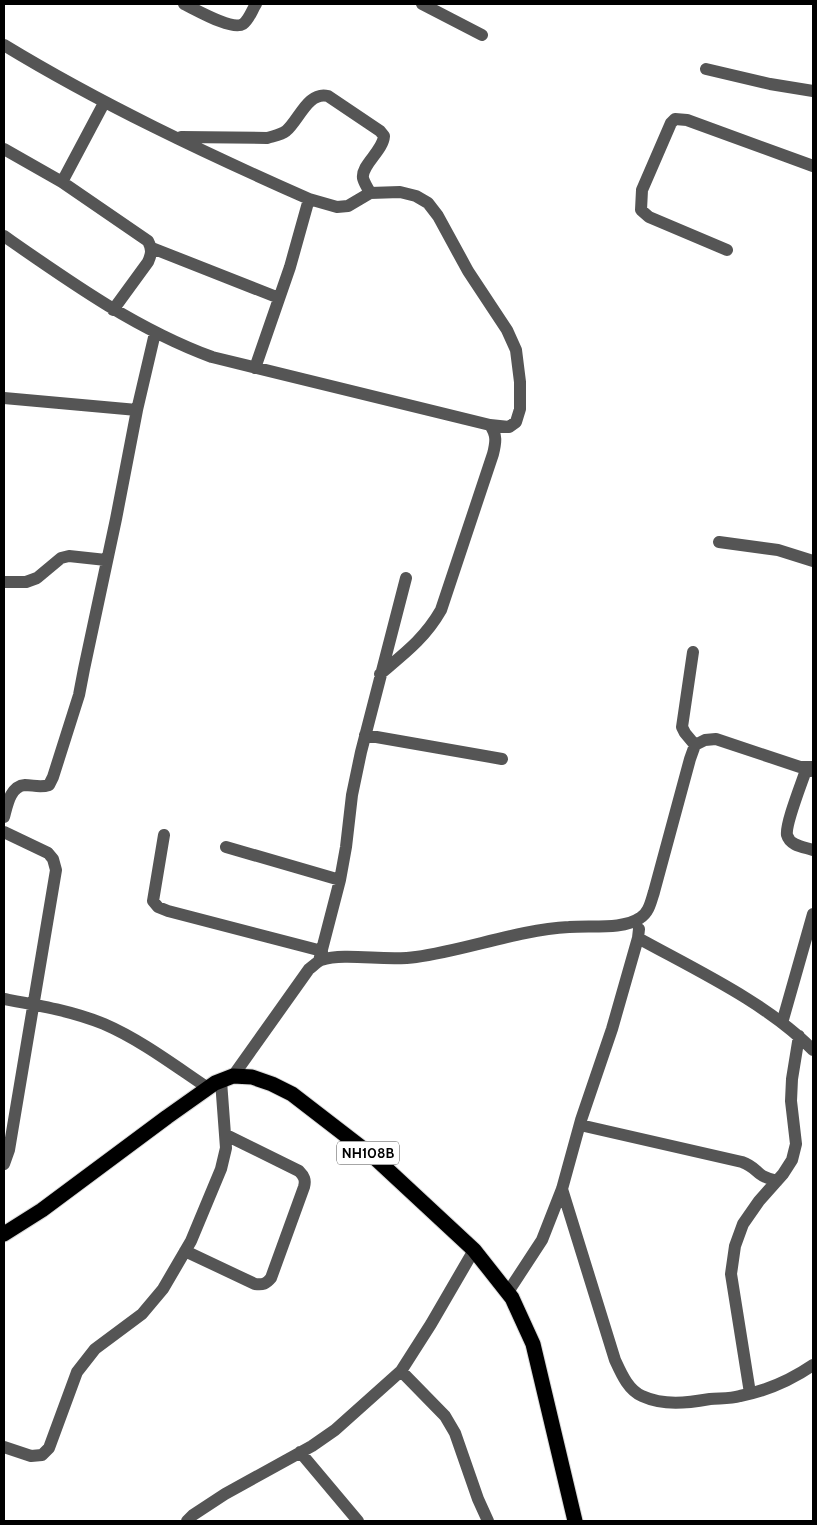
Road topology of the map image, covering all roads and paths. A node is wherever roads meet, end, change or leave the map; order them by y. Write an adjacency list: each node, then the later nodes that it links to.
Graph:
1 (184, 4): 2 (street)
2 (256, 4)
3 (422, 4): 4 (street)
4 (482, 35)
5 (4, 45): 8 (street)
6 (706, 70): 7 (street)
7 (813, 91)
8 (104, 103): 9 (street); 12 (street)
9 (176, 138): 13 (street); 14 (street)
10 (4, 149): 12 (street)
11 (813, 166): 17 (street)
12 (62, 182): 16 (street)
13 (370, 193): 14 (street); 24 (street)
14 (309, 199): 18 (street)
15 (4, 236): 19 (street)
16 (152, 248): 18 (street); 19 (street)
17 (727, 250)
18 (279, 298): 21 (street)
19 (114, 310): 20 (street)
20 (155, 333): 21 (street); 23 (street)
21 (256, 368): 24 (street)
22 (4, 398): 23 (street)
23 (137, 410): 26 (street)
24 (490, 425): 31 (street)
25 (718, 542): 27 (street)
26 (106, 560): 29 (street); 36 (street)
27 (813, 561)
28 (406, 578): 31 (street)
29 (4, 582)
30 (693, 652): 33 (street)
31 (380, 674): 32 (street)
32 (365, 735): 34 (street); 41 (street)
33 (695, 745): 35 (street); 43 (street)
34 (502, 759)
35 (811, 769): 40 (street)
36 (4, 817)
37 (4, 832): 47 (street)
38 (164, 835): 45 (street)
39 (226, 847): 41 (street)
40 (813, 850)
41 (340, 880): 45 (street)
42 (813, 914): 48 (street)
43 (641, 918): 44 (street); 45 (street)
44 (638, 938): 48 (street); 52 (street)
45 (320, 956): 51 (street)
46 (4, 999): 47 (street)
47 (34, 1005): 51 (street); 54 (street)
48 (782, 1023): 49 (street)
49 (799, 1036): 50 (street); 55 (street)
50 (813, 1050)
51 (221, 1082): 53 (street); 57 (highway); 59 (highway, NH108B)
52 (580, 1125): 55 (street); 56 (street)
53 (226, 1135): 58 (street); 58 (street)
54 (4, 1164)
55 (777, 1181): 63 (street)
56 (562, 1189): 60 (street); 63 (street)
57 (4, 1234)
58 (185, 1250): 64 (street)
59 (474, 1250): 60 (highway, NH108B); 62 (street)
60 (508, 1292): 69 (highway, NH108B)
61 (813, 1366): 63 (street)
62 (401, 1371): 65 (street); 68 (street)
63 (750, 1393)
64 (4, 1447)
65 (300, 1452): 66 (street); 67 (street)
66 (187, 1521)
67 (358, 1521)
68 (488, 1521)
69 (575, 1521)

